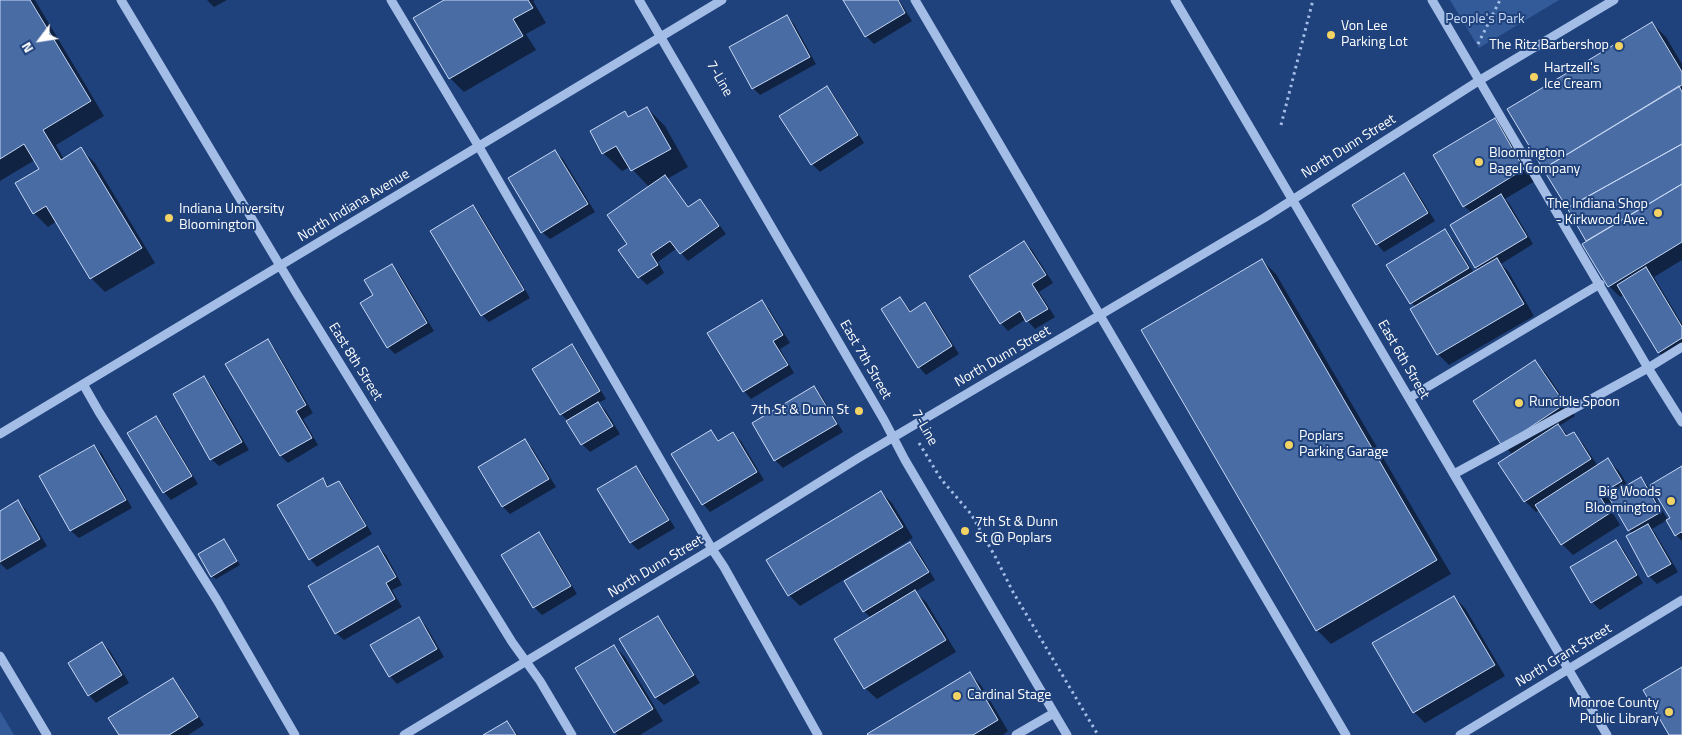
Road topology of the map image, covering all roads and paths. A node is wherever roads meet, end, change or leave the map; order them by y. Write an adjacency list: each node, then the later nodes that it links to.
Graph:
1 (121, 0): 17 (street, East 8th Street)
2 (391, 0): 15 (street)
3 (639, 0): 11 (street, East 7th Street)
4 (722, 0): 11 (street, North Indiana Avenue)
5 (915, 0): 19 (street)
6 (1175, 0): 16 (street, East 6th Street)
7 (1313, 0): 14 (path)
8 (1432, 0): 12 (street)
9 (1500, 0): 12 (path)
10 (1614, 0): 13 (street, North Dunn Street)
11 (661, 37): 15 (street, North Indiana Avenue); 27 (street, East 7th Street)
12 (1469, 63): 13 (street)
13 (1480, 80): 16 (street, North Dunn Street); 18 (street)
14 (1281, 125)
15 (479, 147): 17 (street, North Indiana Avenue); 29 (street)
16 (1292, 200): 19 (street, North Dunn Street); 23 (street, East 6th Street)
17 (281, 265): 22 (street, North Indiana Avenue); 32 (street, East 8th Street)
18 (1600, 284): 21 (street); 23 (street)
19 (1100, 316): 25 (street, North Dunn Street); 43 (street)
20 (1682, 347): 21 (street)
21 (1648, 368): 24 (street); 28 (street)
22 (83, 384): 26 (street, North Indiana Avenue); 36 (street)
23 (1409, 398): 28 (street, East 6th Street)
24 (1682, 422)
25 (910, 427): 27 (street, North Dunn Street); 42 (path, 7-Line)
26 (0, 434)
27 (893, 438): 29 (street, North Dunn Street); 34 (street, East 7th Street)
28 (1454, 474): 33 (street, East 6th Street)
29 (712, 549): 32 (street, North Dunn Street); 39 (street)
30 (1682, 600): 33 (street, North Grant Street)
31 (0, 656): 35 (street)
32 (525, 662): 37 (street, North Dunn Street); 38 (street, East 8th Street)
33 (1569, 669): 44 (street, North Grant Street); 45 (street, East 6th Street)
34 (1054, 713): 40 (street); 41 (street, East 7th Street)
35 (47, 735)
36 (294, 735)
37 (404, 735)
38 (572, 735)
39 (818, 735)
40 (1016, 735)
41 (1066, 735)
42 (1098, 735)
43 (1346, 735)
44 (1460, 735)
45 (1608, 735)

